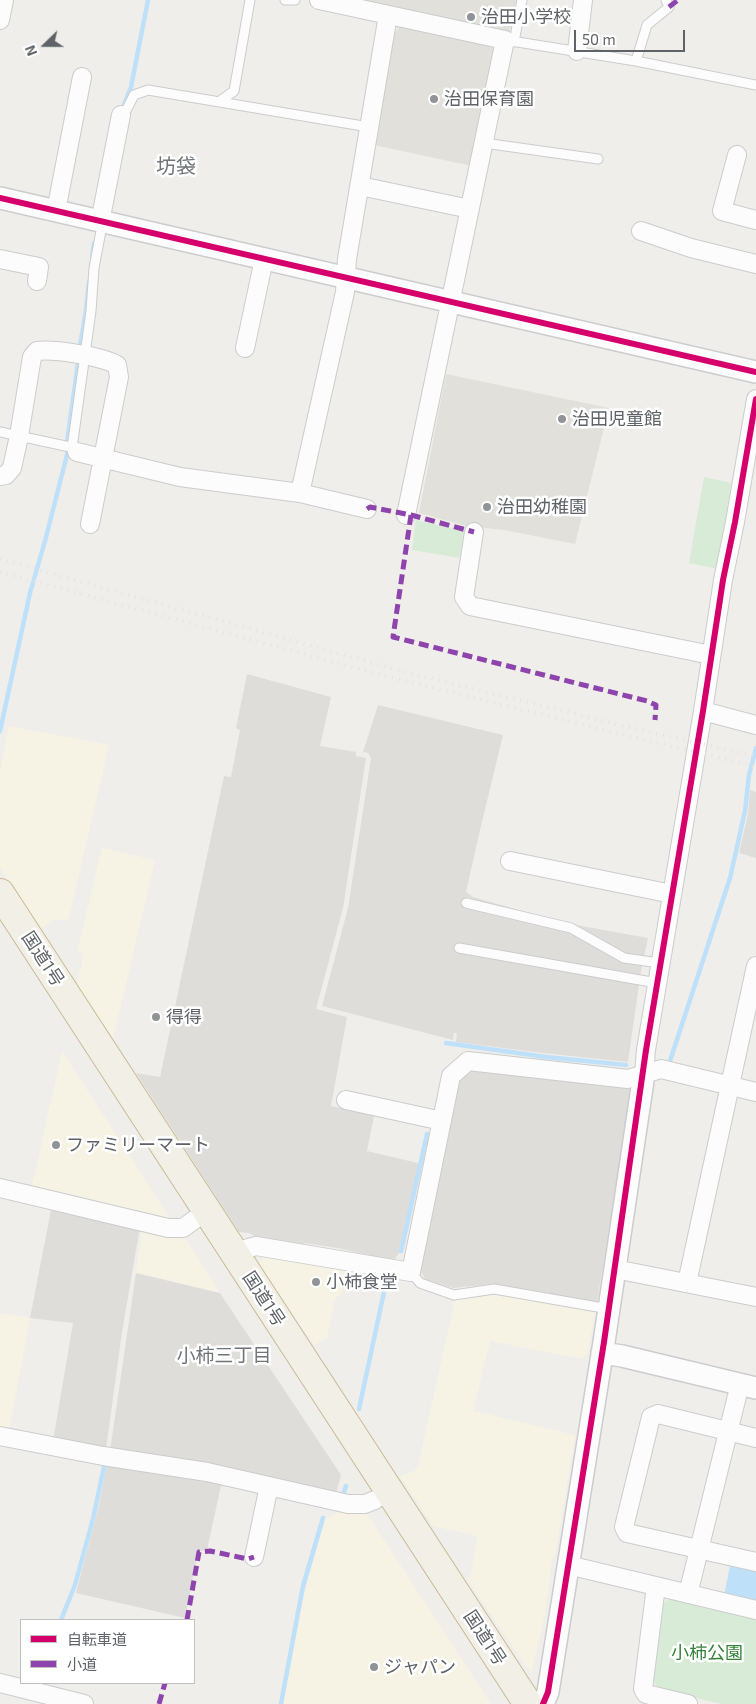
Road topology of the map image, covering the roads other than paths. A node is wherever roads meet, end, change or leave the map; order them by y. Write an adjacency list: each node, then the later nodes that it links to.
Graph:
1 (4, 0): 10 (street)
2 (250, 0): 16 (lane)
3 (285, 0): 4 (lane)
4 (295, 0)
5 (319, 0): 9 (street)
6 (522, 0): 11 (lane)
7 (583, 0): 12 (street)
8 (666, 0): 13 (lane)
9 (388, 15): 11 (street); 18 (street)
10 (0, 20)
11 (510, 41): 12 (lane); 19 (street)
12 (577, 51): 13 (lane)
13 (636, 61): 15 (lane)
14 (82, 77): 25 (street)
15 (756, 85)
16 (220, 102): 17 (lane); 18 (lane)
17 (121, 115): 27 (street)
18 (370, 127): 22 (street)
19 (484, 143): 21 (lane); 24 (street)
20 (737, 155): 26 (street)
21 (598, 159)
22 (360, 186): 24 (street); 32 (street)
23 (0, 198): 25 (street)
24 (470, 209): 34 (street)
25 (56, 211): 27 (street)
26 (756, 220)
27 (100, 222): 30 (street); 36 (lane)
28 (641, 231): 31 (street)
29 (0, 259): 33 (street)
30 (264, 260): 32 (street); 35 (street)
31 (756, 264)
32 (346, 278): 34 (street); 44 (street)
33 (36, 281)
34 (450, 300): 37 (street); 46 (street)
35 (245, 348)
36 (84, 356): 40 (street); 41 (lane); 42 (street)
37 (756, 372)
38 (756, 399): 49 (street)
39 (0, 432): 40 (lane)
40 (19, 436): 41 (lane); 43 (street)
41 (75, 450): 42 (street)
42 (103, 458): 44 (street); 47 (street)
43 (0, 476)
44 (300, 493): 45 (street)
45 (367, 509)
46 (406, 515)
47 (90, 524)
48 (474, 532): 49 (street)
49 (711, 655): 50 (street)
50 (702, 711): 51 (street); 54 (street)
51 (756, 725)
52 (510, 861): 54 (street)
53 (0, 893): 68 (highway, 国道1号)
54 (672, 894): 58 (street)
55 (466, 903): 58 (lane)
56 (0, 927): 67 (highway, 国道1号)
57 (459, 948): 60 (lane)
58 (660, 963): 60 (street)
59 (756, 966): 62 (street)
60 (657, 983): 61 (street)
61 (644, 1074): 62 (street); 65 (street); 69 (street)
62 (729, 1086): 63 (street); 71 (street)
63 (756, 1092)
64 (346, 1100): 65 (street)
65 (442, 1121): 70 (street)
66 (0, 1188): 67 (street)
67 (194, 1220): 80 (highway, 国道1号)
68 (234, 1252): 70 (street); 91 (highway, 国道1号)
69 (615, 1269): 71 (street); 73 (street)
70 (411, 1272): 73 (lane)
71 (687, 1282): 72 (street)
72 (756, 1297)
73 (609, 1309): 74 (street)
74 (602, 1353): 75 (street); 84 (street)
75 (748, 1386): 76 (street)
76 (727, 1431): 78 (street); 81 (street); 81 (street)
77 (0, 1436): 79 (street)
78 (756, 1438)
79 (269, 1486): 80 (street); 82 (street)
80 (375, 1500): 90 (highway, 国道1号)
81 (698, 1549): 83 (street); 86 (street)
82 (254, 1557)
83 (756, 1562)
84 (568, 1565): 85 (street); 92 (street)
85 (656, 1586): 86 (street); 93 (street)
86 (688, 1594): 87 (street)
87 (756, 1610)
88 (0, 1683): 89 (street)
89 (84, 1704)
90 (509, 1704)
91 (528, 1704)
92 (543, 1704)
93 (688, 1704)

